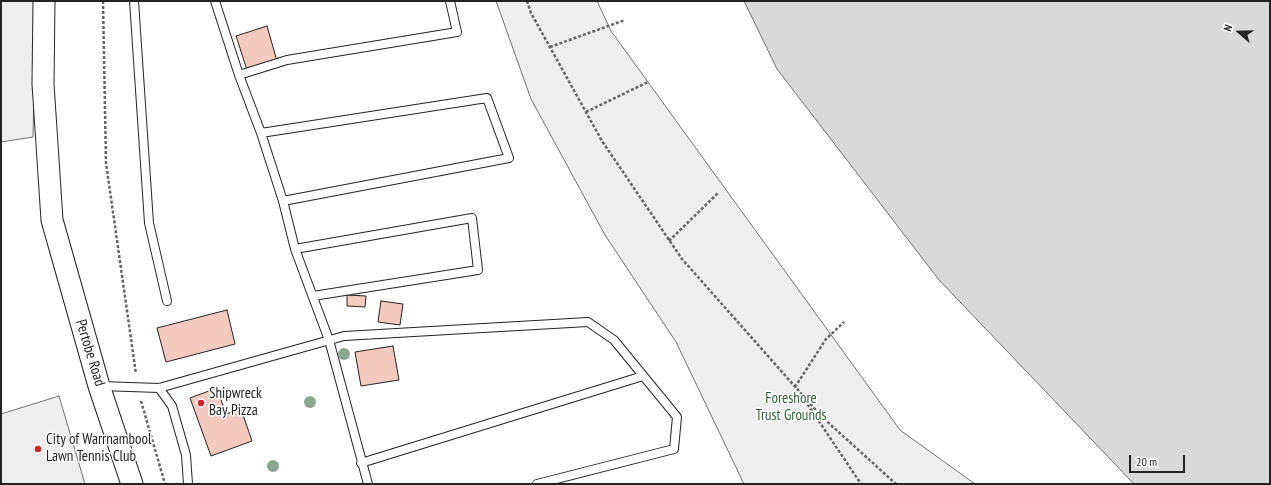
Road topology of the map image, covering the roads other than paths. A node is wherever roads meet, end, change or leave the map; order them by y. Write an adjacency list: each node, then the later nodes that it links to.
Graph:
1 (44, 1): 9 (street, Pertobe Road)
2 (55, 1): 9 (street, Pertobe Road)
3 (134, 1): 12 (lane)
4 (215, 1): 6 (lane)
5 (450, 1): 6 (lane)
6 (239, 75): 7 (lane)
7 (261, 133): 8 (lane); 8 (lane)
8 (283, 201): 10 (lane)
9 (52, 220): 15 (street, Pertobe Road)
10 (295, 249): 11 (lane); 11 (lane)
11 (313, 296): 13 (lane)
12 (167, 301)
13 (329, 340): 14 (lane); 16 (lane); 17 (lane)
14 (643, 376): 17 (lane); 18 (lane)
15 (99, 386): 16 (lane); 19 (street, Pertobe Road)
16 (159, 388): 20 (lane)
17 (361, 463): 21 (lane)
18 (570, 476): 22 (lane); 23 (lane)
19 (132, 484)
20 (188, 484)
21 (368, 484)
22 (537, 484)
23 (572, 484)

